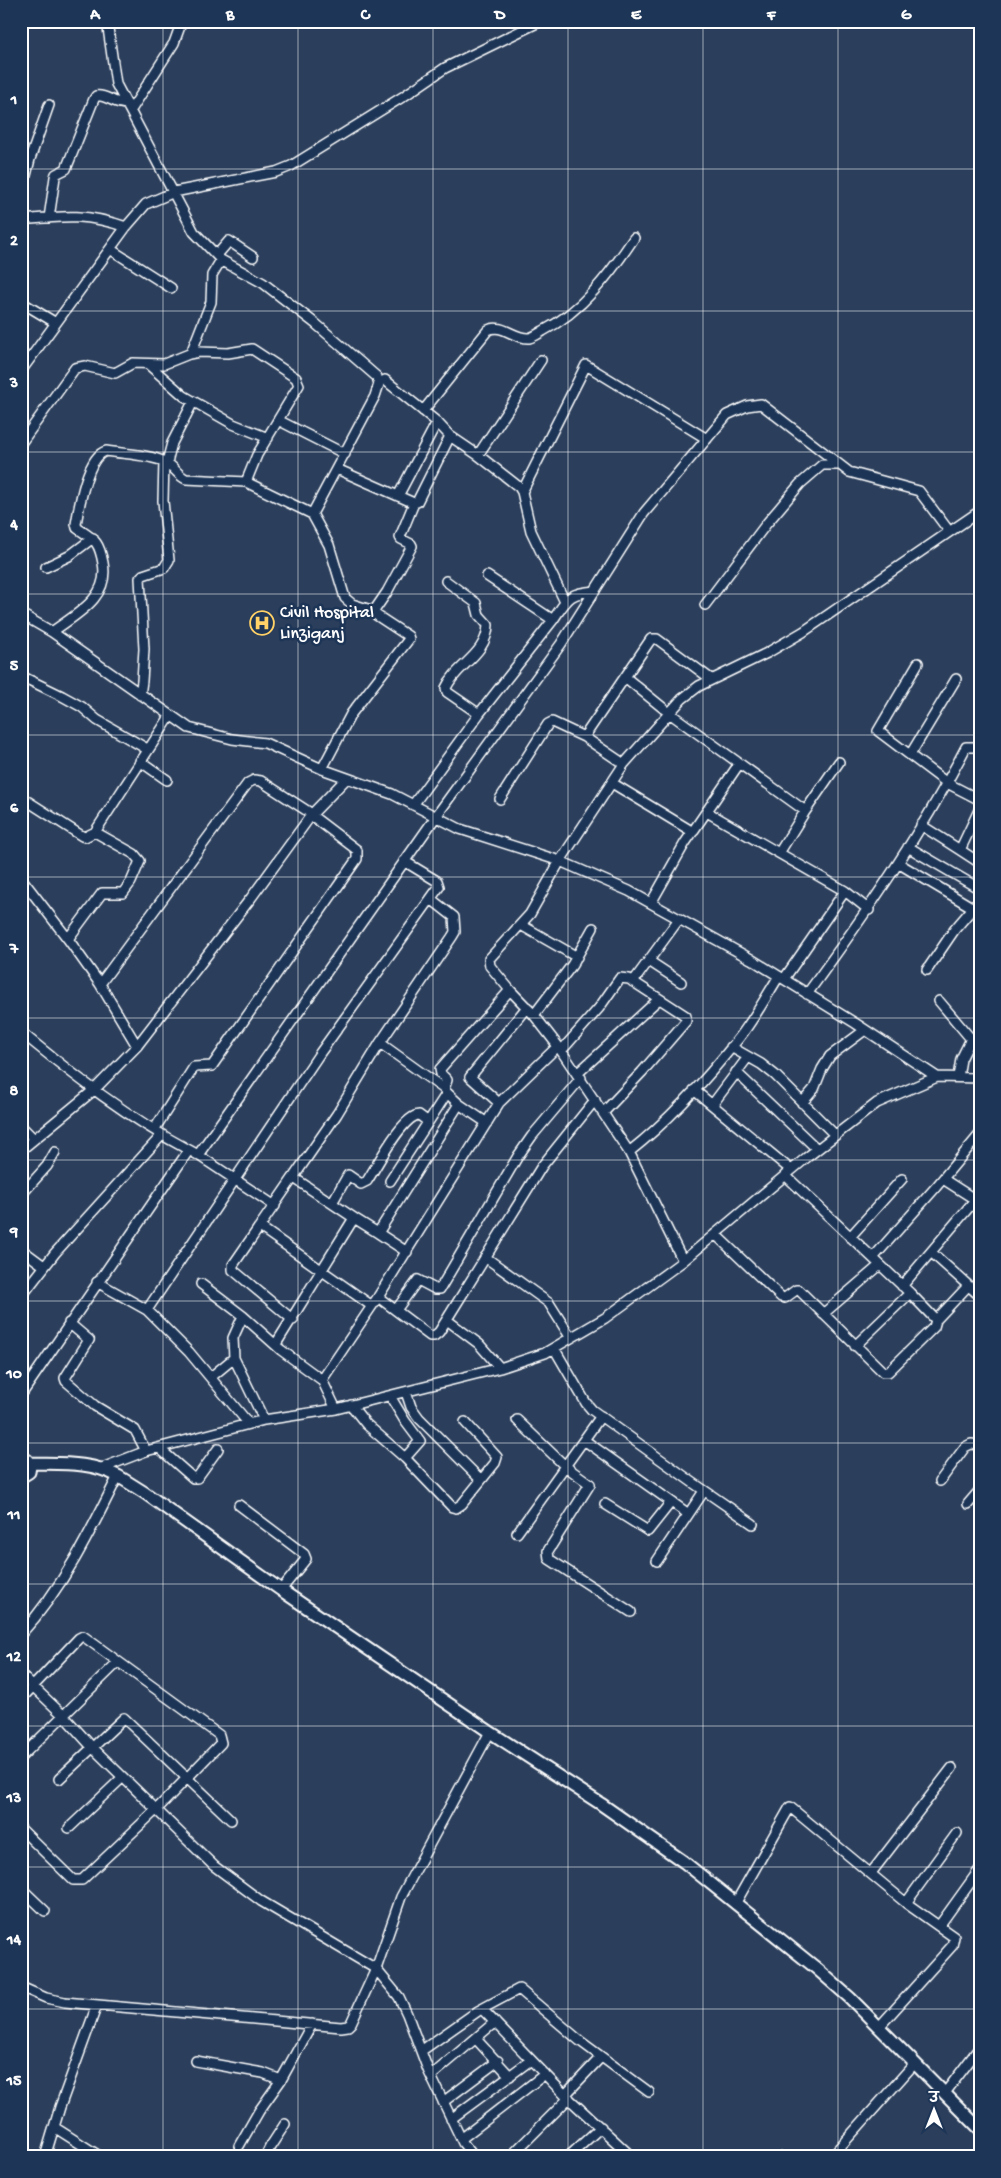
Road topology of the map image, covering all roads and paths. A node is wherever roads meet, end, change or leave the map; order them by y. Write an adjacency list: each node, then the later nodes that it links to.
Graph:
1 (107, 21): 5 (street)
2 (182, 21): 5 (street)
3 (541, 21): 6 (street)
4 (49, 105): 7 (street)
5 (125, 106): 6 (street); 8 (street)
6 (174, 192): 10 (street); 13 (street)
7 (21, 196)
8 (49, 218): 9 (street); 10 (street)
9 (21, 220)
10 (126, 227): 12 (street)
11 (634, 238): 25 (street)
12 (110, 249): 15 (street); 17 (street)
13 (219, 257): 14 (street); 18 (street); 32 (street)
14 (253, 257)
15 (170, 288)
16 (21, 302): 17 (street)
17 (56, 323): 19 (street)
18 (192, 353): 21 (street); 26 (street)
19 (25, 359): 22 (street)
20 (541, 360): 33 (street)
21 (149, 365): 24 (street); 31 (street)
22 (21, 372)
23 (385, 380): 25 (street)
24 (193, 402): 29 (street); 34 (street)
25 (423, 411): 27 (street)
26 (278, 420): 29 (street); 32 (street)
27 (437, 422): 28 (street); 39 (street)
28 (450, 436): 33 (street); 40 (street)
29 (268, 438): 37 (street)
30 (707, 439): 35 (street); 38 (street); 48 (street)
31 (21, 444)
32 (345, 454): 36 (street)
33 (478, 455): 38 (street)
34 (166, 462): 37 (street); 44 (street); 60 (street)
35 (839, 465): 43 (street); 50 (street)
36 (337, 469): 39 (street); 42 (street)
37 (246, 482): 42 (street)
38 (522, 492): 49 (street)
39 (398, 496): 40 (street)
40 (414, 503): 51 (street)
41 (980, 511): 43 (street)
42 (312, 514): 51 (street)
43 (950, 531): 59 (street)
44 (93, 538): 45 (street); 54 (street)
45 (46, 566)
46 (487, 576): 53 (street)
47 (446, 581): 62 (street)
48 (595, 591): 49 (street); 85 (street)
49 (565, 602): 53 (street)
50 (704, 604)
51 (374, 611): 72 (street)
52 (21, 614): 54 (street)
53 (553, 620): 62 (street)
54 (52, 632): 60 (street)
55 (918, 663): 67 (street)
56 (625, 677): 59 (street); 61 (street); 64 (street)
57 (956, 678): 67 (street)
58 (23, 679): 65 (street)
59 (711, 679): 61 (street)
60 (140, 694): 63 (street)
61 (668, 712): 70 (street); 71 (street)
62 (479, 714): 80 (street)
63 (171, 716): 65 (street); 72 (street)
64 (584, 737): 70 (street); 78 (street)
65 (147, 749): 68 (street)
66 (980, 750): 76 (street)
67 (910, 755): 76 (street)
68 (140, 761): 74 (street); 87 (street)
69 (839, 762): 83 (street)
70 (624, 764): 75 (street)
71 (739, 764): 82 (street); 83 (street)
72 (322, 769): 73 (street)
73 (347, 778): 80 (street); 84 (street)
74 (167, 780)
75 (612, 783): 88 (street); 92 (street)
76 (947, 783): 79 (street); 86 (street)
77 (21, 797): 87 (street)
78 (500, 799)
79 (980, 800)
80 (413, 805): 85 (street)
81 (980, 808): 90 (street)
82 (707, 812): 88 (street); 91 (street)
83 (804, 813): 91 (street)
84 (311, 814): 113 (street); 125 (street); 146 (street)
85 (436, 816): 92 (street); 93 (street)
86 (921, 825): 89 (street); 90 (street)
87 (95, 832): 106 (street)
88 (693, 832): 100 (street)
89 (908, 847): 94 (street); 97 (street)
90 (960, 850): 95 (street)
91 (779, 853): 98 (street)
92 (560, 861): 100 (street); 104 (street)
93 (404, 862): 99 (street); 156 (street)
94 (898, 863): 101 (street); 102 (street)
95 (980, 864)
96 (21, 878): 106 (street)
97 (980, 889)
98 (845, 891): 101 (street); 110 (street)
99 (431, 900): 124 (street); 159 (street)
100 (651, 903): 103 (street)
101 (869, 910): 115 (street)
102 (976, 910): 109 (street)
103 (679, 919): 108 (street); 110 (street)
104 (521, 925): 107 (street); 114 (street)
105 (593, 928): 107 (street)
106 (68, 939): 113 (street)
107 (577, 957): 119 (street)
108 (649, 961): 111 (street); 112 (street)
109 (927, 970)
110 (781, 978): 115 (street); 126 (street)
111 (634, 982): 116 (street); 127 (street)
112 (681, 982)
113 (100, 984): 125 (street)
114 (510, 990): 118 (street); 136 (street)
115 (807, 994): 120 (street)
116 (659, 999): 130 (street); 142 (street)
117 (940, 1001): 123 (street)
118 (527, 1007): 119 (street); 138 (street)
119 (534, 1015): 127 (street)
120 (865, 1030): 131 (street); 139 (street)
121 (21, 1032): 134 (street)
122 (980, 1035): 123 (street)
123 (970, 1039): 132 (street)
124 (380, 1043): 136 (street); 158 (street)
125 (136, 1046): 134 (street)
126 (731, 1047): 128 (street); 135 (street)
127 (560, 1048): 130 (street); 138 (street)
128 (748, 1057): 129 (street); 139 (street)
129 (736, 1072): 141 (street); 153 (street)
130 (579, 1076): 137 (street); 191 (street)
131 (937, 1077): 132 (street); 149 (street)
132 (958, 1077): 133 (street)
133 (980, 1078)
134 (94, 1090): 146 (street); 150 (street)
135 (694, 1090): 141 (street); 155 (street)
136 (445, 1091): 140 (street); 143 (street)
137 (594, 1100): 142 (street); 175 (street)
138 (499, 1103): 144 (street)
139 (802, 1103): 149 (street)
140 (459, 1104): 144 (street); 169 (street)
141 (712, 1105): 157 (street)
142 (603, 1113): 155 (street)
143 (427, 1121): 162 (street); 165 (street)
144 (487, 1123): 173 (street)
145 (21, 1126): 150 (street)
146 (154, 1130): 148 (street)
147 (980, 1134): 161 (street)
148 (162, 1135): 152 (street); 179 (street)
149 (835, 1135): 153 (street)
150 (34, 1139): 151 (street)
151 (21, 1150)
152 (189, 1150): 156 (street); 181 (street)
153 (816, 1150): 157 (street)
154 (55, 1152): 163 (street)
155 (629, 1152): 177 (street)
156 (198, 1155): 159 (street)
157 (788, 1173): 170 (street); 171 (street)
158 (294, 1178): 165 (street); 166 (street)
159 (235, 1179): 166 (street); 190 (street)
160 (902, 1179): 171 (street)
161 (943, 1179): 164 (street); 176 (street)
162 (390, 1181)
163 (21, 1195)
164 (978, 1201): 174 (street)
165 (332, 1203): 167 (street)
166 (275, 1206): 168 (street)
167 (354, 1218): 169 (street); 180 (street)
168 (260, 1227): 180 (street); 194 (street)
169 (378, 1233): 173 (street)
170 (715, 1234): 177 (street); 192 (street)
171 (850, 1237): 176 (street)
172 (21, 1249): 179 (street)
173 (407, 1252): 188 (street)
174 (931, 1252): 183 (street); 184 (street)
175 (486, 1257): 195 (street); 198 (street)
176 (873, 1258): 178 (street)
177 (683, 1261): 198 (street)
178 (880, 1265): 183 (street); 192 (street)
179 (44, 1266): 187 (street)
180 (322, 1271): 189 (street); 194 (street)
181 (97, 1282): 190 (street); 197 (street)
182 (201, 1284): 193 (street)
183 (902, 1286): 185 (street)
184 (968, 1286): 186 (street); 196 (street)
185 (910, 1293): 196 (street); 200 (street)
186 (980, 1296)
187 (21, 1297)
188 (378, 1297): 189 (street); 191 (street)
189 (372, 1306): 205 (street)
190 (147, 1310): 204 (street)
191 (396, 1310): 195 (street)
192 (823, 1314): 200 (street)
193 (243, 1316): 199 (street); 202 (street)
194 (293, 1320): 199 (street)
195 (447, 1320): 203 (street)
196 (936, 1320): 200 (street)
197 (69, 1323): 207 (street); 220 (street)
198 (572, 1338): 201 (street)
199 (276, 1344): 205 (street)
200 (855, 1346)
201 (554, 1348): 203 (street); 211 (street)
202 (234, 1358): 204 (street); 212 (street)
203 (500, 1368): 206 (street)
204 (211, 1377): 215 (street)
205 (322, 1380): 210 (street)
206 (406, 1392): 208 (street); 227 (street)
207 (21, 1395)
208 (390, 1396): 209 (street); 221 (street)
209 (351, 1405): 210 (street); 221 (street)
210 (336, 1409): 212 (street)
211 (600, 1416): 216 (street); 229 (street)
212 (264, 1420): 215 (street)
213 (517, 1420): 223 (street)
214 (465, 1422): 227 (street)
215 (249, 1424): 218 (street)
216 (584, 1440): 223 (street); 231 (street)
217 (980, 1445): 228 (street)
218 (159, 1448): 219 (street); 220 (street)
219 (218, 1449)
220 (146, 1451): 224 (street)
221 (405, 1458): 227 (street)
222 (25, 1460): 224 (main road); 226 (main road)
223 (565, 1466): 237 (street); 240 (street)
224 (102, 1468): 225 (main road)
225 (118, 1476): 239 (main road); 241 (street)
226 (21, 1477)
227 (481, 1480)
228 (940, 1481)
229 (704, 1490): 235 (street); 236 (street)
230 (980, 1490): 233 (street)
231 (671, 1502): 232 (street); 235 (street)
232 (605, 1504)
233 (968, 1504)
234 (239, 1505): 239 (street)
235 (687, 1514): 238 (street)
236 (754, 1524)
237 (517, 1533)
238 (657, 1561)
239 (281, 1590): 247 (main road)
240 (631, 1612)
241 (21, 1634)
242 (117, 1663): 244 (street); 246 (street); 252 (street)
243 (21, 1675): 244 (street)
244 (33, 1687): 245 (street); 246 (street)
245 (21, 1699)
246 (64, 1716): 248 (street); 249 (street)
247 (490, 1732): 263 (main road); 266 (street)
248 (92, 1747): 251 (street); 252 (street); 253 (street)
249 (21, 1757)
250 (952, 1768): 260 (street)
251 (123, 1777): 254 (street); 257 (street)
252 (188, 1778): 254 (street); 255 (street)
253 (59, 1779)
254 (156, 1810): 256 (street); 266 (street)
255 (231, 1820)
256 (21, 1828)
257 (69, 1828)
258 (957, 1833): 262 (street)
259 (980, 1869): 265 (street)
260 (871, 1873): 262 (street); 263 (street)
261 (21, 1888): 264 (street)
262 (906, 1903): 265 (street)
263 (735, 1904): 272 (main road)
264 (45, 1911)
265 (939, 1926): 272 (street)
266 (376, 1970): 271 (street); 275 (street)
267 (21, 1987): 268 (street)
268 (96, 2005): 271 (street); 291 (street)
269 (482, 2009): 270 (street); 275 (street); 276 (street)
270 (496, 2022): 273 (street); 277 (street)
271 (312, 2024): 284 (street)
272 (879, 2027): 280 (main road)
273 (476, 2039): 279 (street); 282 (street)
274 (980, 2047): 286 (street)
275 (421, 2051): 282 (street)
276 (601, 2057): 285 (street); 287 (street)
277 (532, 2060): 281 (street); 283 (street)
278 (196, 2061): 284 (street)
279 (498, 2061): 283 (street); 288 (street)
280 (914, 2063): 286 (main road); 305 (street)
281 (545, 2074): 287 (street); 294 (street)
282 (431, 2076): 288 (street)
283 (510, 2076): 289 (street)
284 (281, 2080): 295 (street)
285 (649, 2092)
286 (945, 2093): 293 (main road)
287 (567, 2096): 292 (street); 300 (street)
288 (443, 2102): 289 (street)
289 (452, 2118): 294 (street)
290 (285, 2124): 298 (street)
291 (54, 2127): 296 (street); 297 (street)
292 (601, 2127): 301 (street); 302 (street)
293 (980, 2129)
294 (461, 2139): 299 (street)
295 (240, 2146)
296 (45, 2157)
297 (101, 2157)
298 (265, 2157)
299 (474, 2157)
300 (510, 2157)
301 (568, 2157)
302 (632, 2157)
303 (783, 2157): 304 (street)
304 (789, 2157)
305 (831, 2157)

